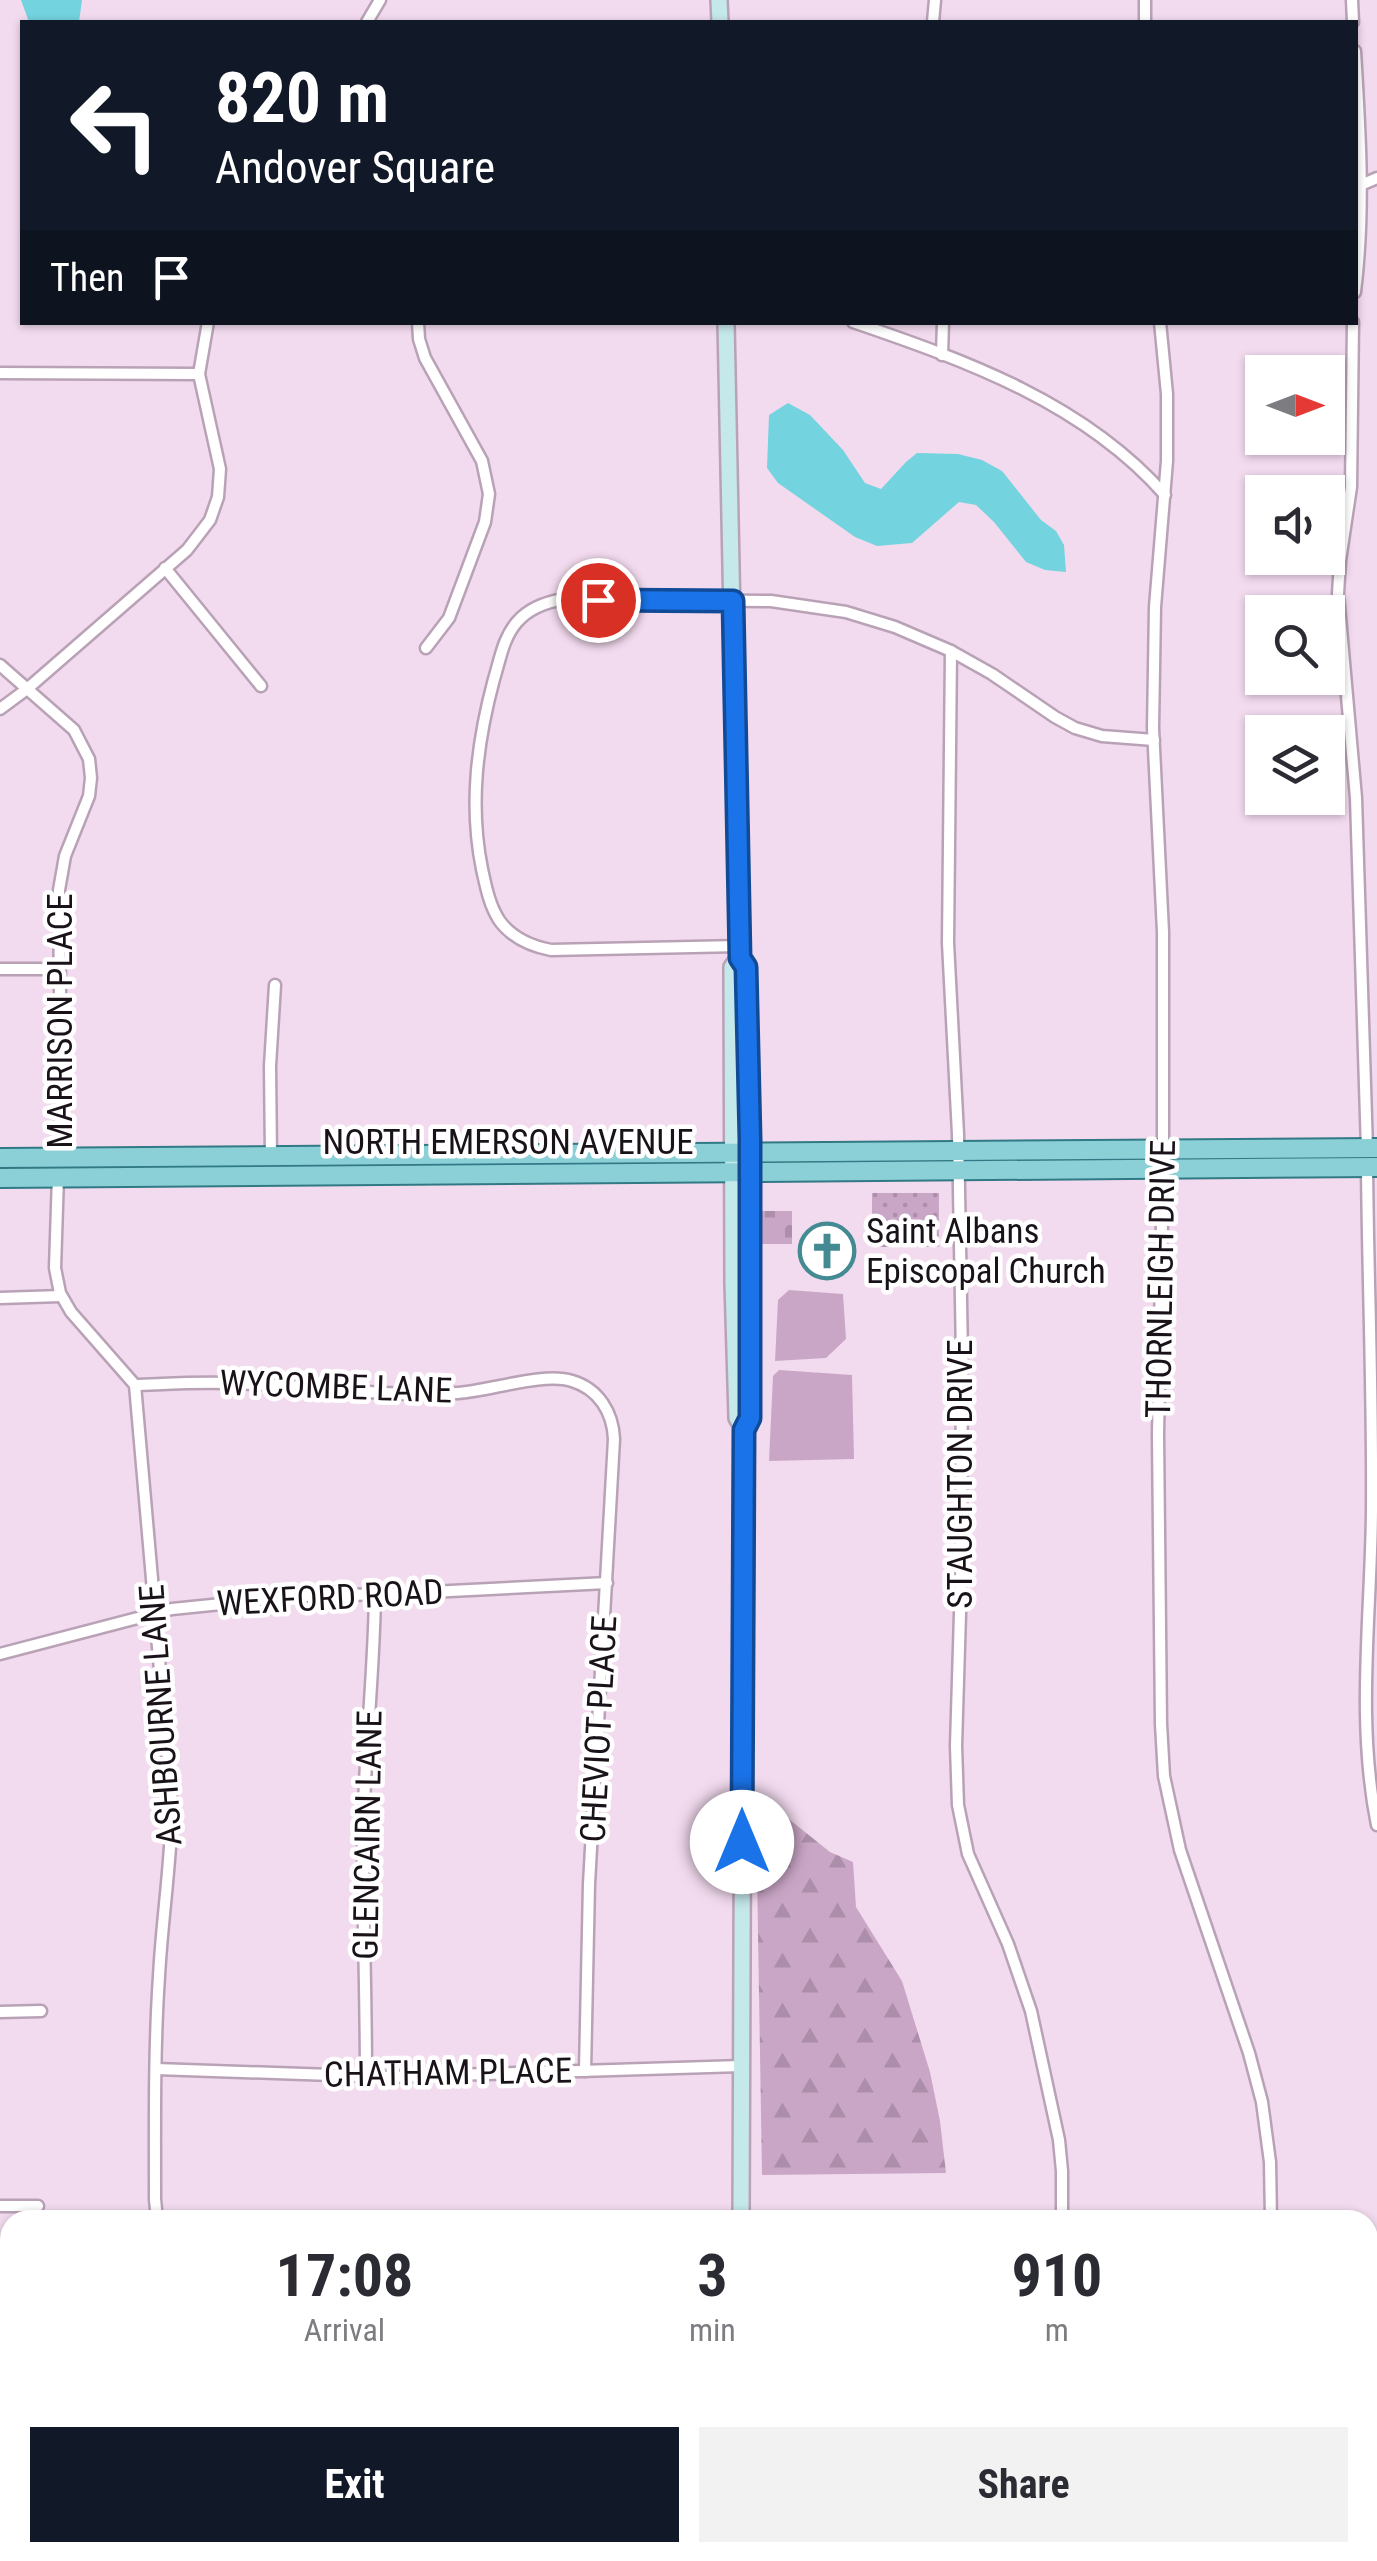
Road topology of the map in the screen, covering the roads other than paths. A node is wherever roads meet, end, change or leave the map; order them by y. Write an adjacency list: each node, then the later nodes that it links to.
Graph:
1 (1358, 108): 3 (street)
2 (1377, 178): 3 (street)
3 (1362, 184): 4 (street)
4 (1358, 267)
5 (207, 325): 14 (street)
6 (418, 325): 18 (street)
7 (726, 325): 17 (main road)
8 (862, 325): 12 (street)
9 (943, 325): 12 (street)
10 (1160, 325): 15 (street, THORNLEIGH DRIVE)
11 (1353, 325): 30 (street)
12 (942, 356): 15 (street)
13 (0, 374): 14 (street)
14 (199, 374): 16 (street)
15 (1165, 495): 24 (street, THORNLEIGH DRIVE)
16 (165, 568): 21 (street); 22 (street)
17 (733, 601): 19 (street); 25 (main road); 25 (street)
18 (426, 648)
19 (951, 652): 24 (street); 33 (street, STAUGHTON DRIVE)
20 (0, 665): 22 (street, MARRISON PLACE)
21 (262, 686)
22 (28, 689): 23 (street); 27 (street, MARRISON PLACE)
23 (0, 710)
24 (1154, 740): 32 (street, THORNLEIGH DRIVE)
25 (739, 952): 34 (main road)
26 (0, 969): 27 (street)
27 (60, 969): 35 (street, MARRISON PLACE)
28 (275, 985): 29 (street)
29 (270, 1157): 34 (main road, NORTH EMERSON AVENUE); 35 (main road, NORTH EMERSON AVENUE); 36 (street)
30 (1372, 1157): 32 (main road, NORTH EMERSON AVENUE); 46 (street)
31 (0, 1158): 35 (main road, NORTH EMERSON AVENUE)
32 (1163, 1160): 33 (main road, NORTH EMERSON AVENUE); 58 (street, THORNLEIGH DRIVE)
33 (958, 1161): 34 (main road, NORTH EMERSON AVENUE); 57 (street, STAUGHTON DRIVE)
34 (741, 1163): 36 (main road, NORTH EMERSON AVENUE); 49 (main road)
35 (59, 1168): 36 (main road, NORTH EMERSON AVENUE); 37 (main road, NORTH EMERSON AVENUE); 38 (street, MARRISON PLACE)
36 (270, 1176)
37 (0, 1178)
38 (62, 1296): 39 (street); 40 (street)
39 (0, 1298)
40 (135, 1385): 41 (street, WYCOMBE LANE); 44 (street, ASHBOURNE LANE)
41 (594, 1392): 42 (street, CHEVIOT PLACE)
42 (607, 1583): 43 (street, WEXFORD ROAD); 51 (street, CHEVIOT PLACE)
43 (375, 1594): 44 (street, WEXFORD ROAD); 52 (street, GLENCAIRN LANE)
44 (155, 1613): 45 (street, WEXFORD ROAD); 50 (street, ASHBOURNE LANE)
45 (0, 1654)
46 (1377, 1825)
47 (41, 2011): 48 (street)
48 (0, 2012)
49 (741, 2066): 51 (street, CHATHAM PLACE); 56 (main road)
50 (156, 2068): 52 (street, CHATHAM PLACE); 55 (street, ASHBOURNE LANE)
51 (585, 2071): 52 (street, CHATHAM PLACE)
52 (366, 2077)
53 (0, 2206): 54 (street)
54 (38, 2206)
55 (156, 2210)
56 (741, 2210)
57 (1062, 2210)
58 (1271, 2210)

